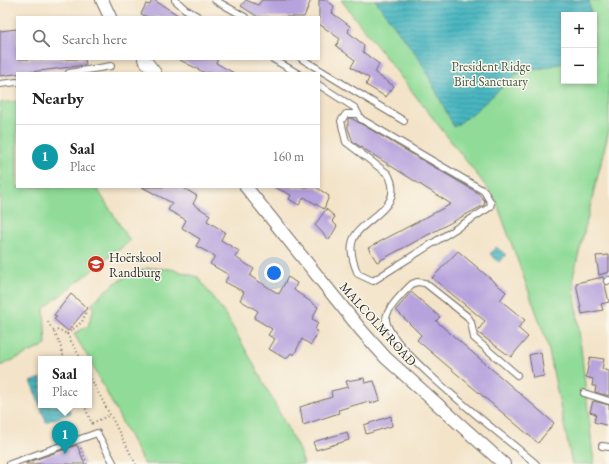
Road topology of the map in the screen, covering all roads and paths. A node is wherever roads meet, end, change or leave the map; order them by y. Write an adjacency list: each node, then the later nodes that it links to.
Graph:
1 (102, 0): 4 (street)
2 (175, 0): 5 (lane)
3 (215, 0): 6 (lane)
4 (110, 16)
5 (197, 16)
6 (243, 16)
7 (145, 60): 12 (street)
8 (275, 60): 13 (lane)
9 (304, 60): 18 (lane)
10 (111, 66): 11 (lane)
11 (75, 72)
12 (154, 72)
13 (295, 72)
14 (16, 82): 15 (lane)
15 (0, 84)
16 (320, 87): 17 (lane)
17 (358, 114): 17 (lane)
18 (404, 121)
19 (247, 188): 39 (street, MALCOLM ROAD)
20 (87, 310): 23 (path)
21 (48, 322): 22 (path)
22 (53, 332): 23 (path); 24 (path)
23 (67, 334): 25 (path)
24 (63, 356)
25 (79, 356)
26 (517, 375): 40 (lane)
27 (92, 381): 31 (path)
28 (584, 393): 29 (lane)
29 (609, 401)
30 (85, 408): 32 (path)
31 (110, 415): 32 (path); 38 (path)
32 (92, 423): 33 (path)
33 (97, 433): 34 (lane); 37 (lane)
34 (78, 440): 35 (lane); 36 (path)
35 (10, 464)
36 (87, 464)
37 (114, 464)
38 (136, 464)
39 (504, 464)
40 (536, 464)

